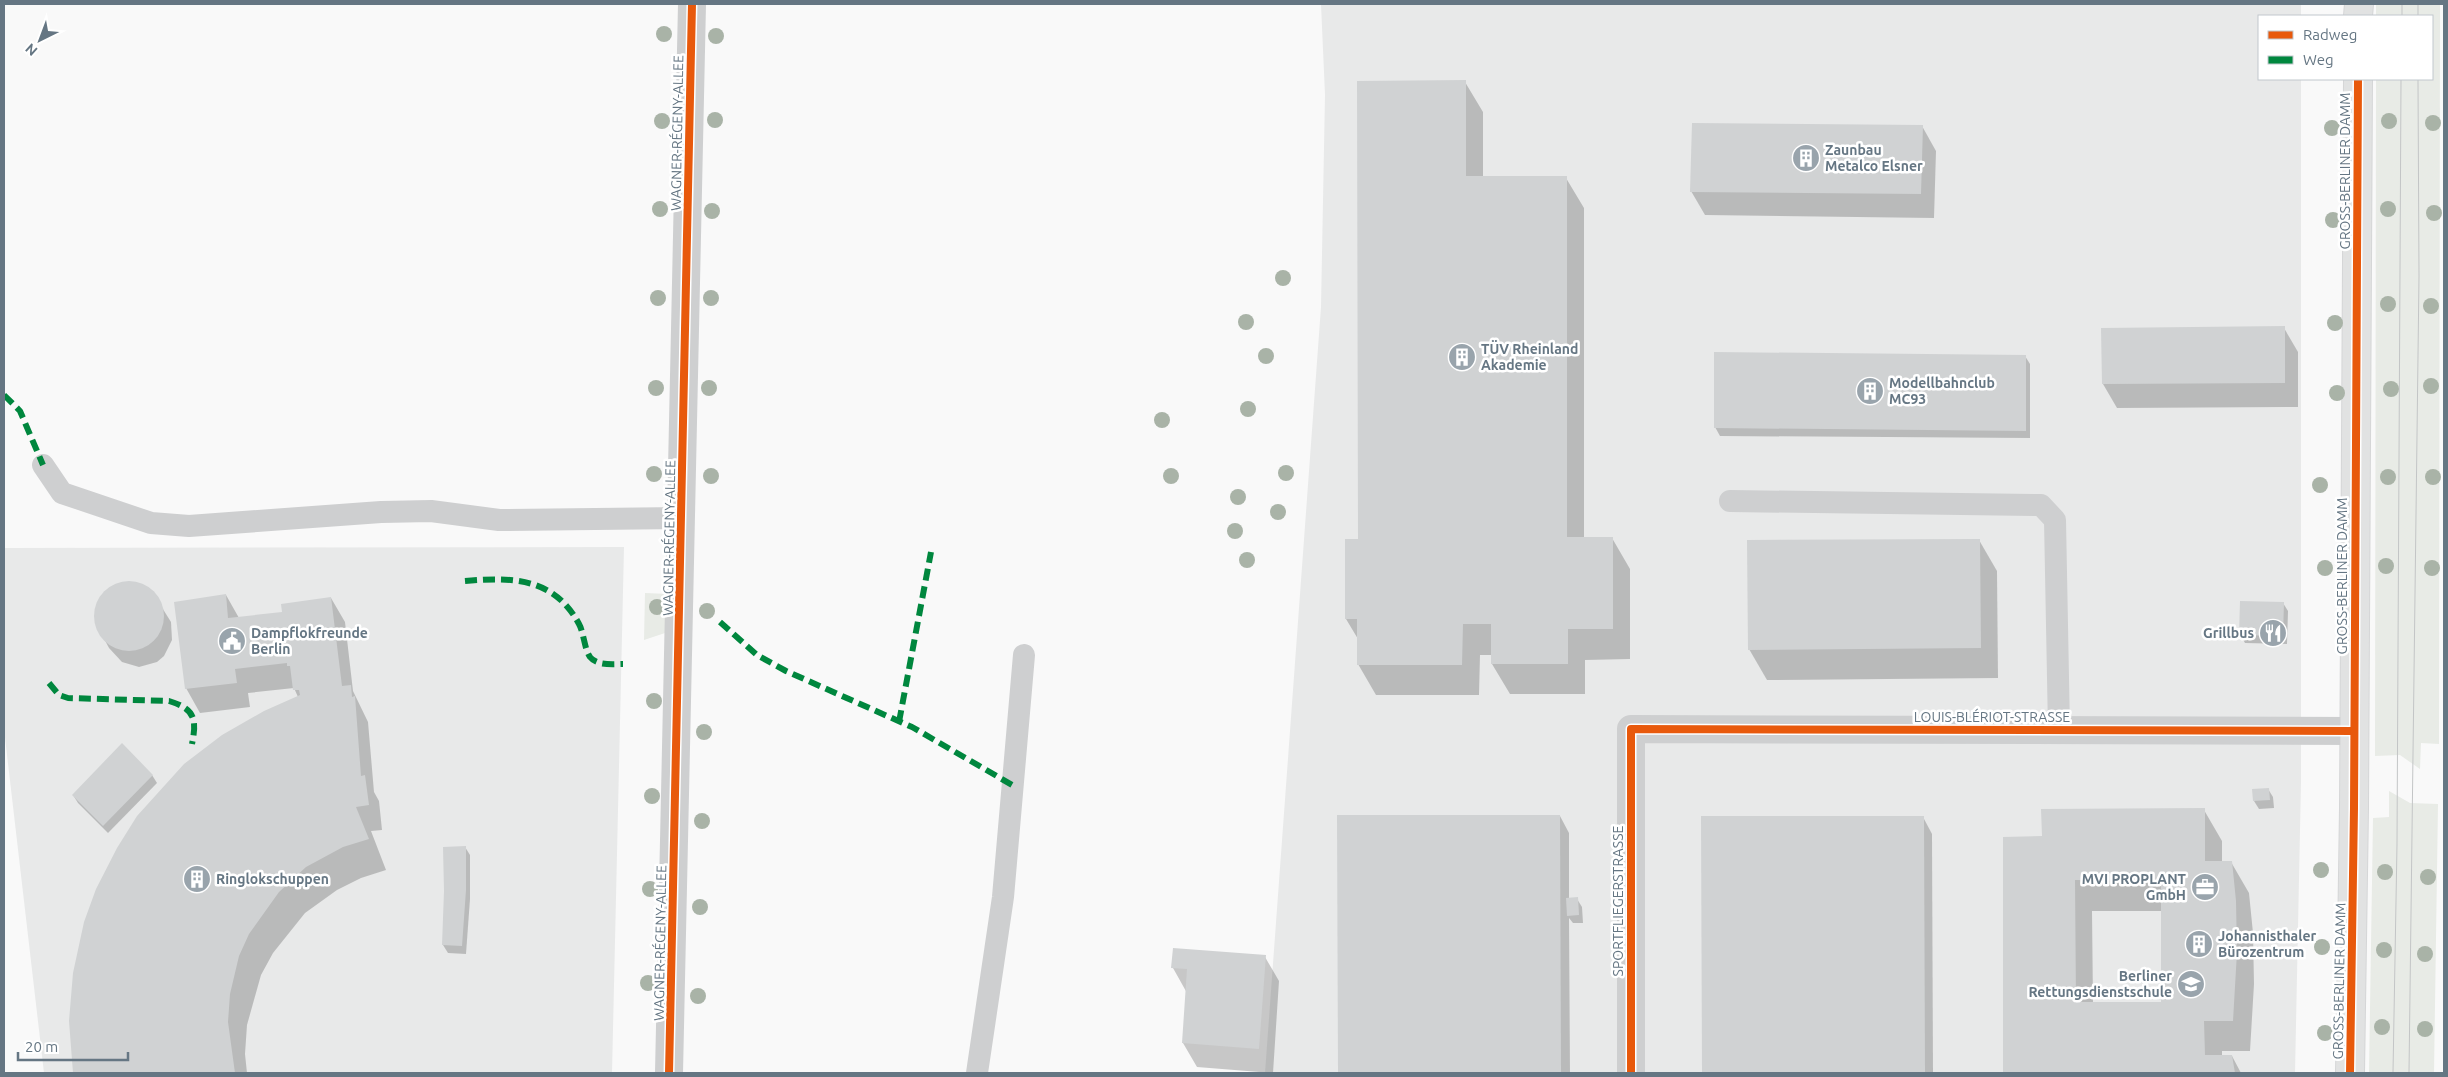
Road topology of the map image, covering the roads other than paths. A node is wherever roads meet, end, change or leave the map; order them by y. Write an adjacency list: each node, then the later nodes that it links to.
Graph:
1 (692, 4): 5 (street, WAGNER-RÉGENY-ALLEE)
2 (2358, 80): 9 (main road, GROSS-BERLINER DAMM)
3 (43, 465): 5 (lane)
4 (1730, 501): 8 (lane)
5 (682, 518): 10 (street, WAGNER-RÉGENY-ALLEE)
6 (1024, 656): 11 (lane)
7 (1631, 729): 8 (street, LOUIS-BLÉRIOT-STRASSE); 12 (street, SPORTFLIEGERSTRASSE)
8 (2059, 730): 9 (street, LOUIS-BLÉRIOT-STRASSE)
9 (2354, 731): 13 (main road, GROSS-BERLINER DAMM)
10 (669, 1073)
11 (977, 1073)
12 (1631, 1073)
13 (2350, 1073)

